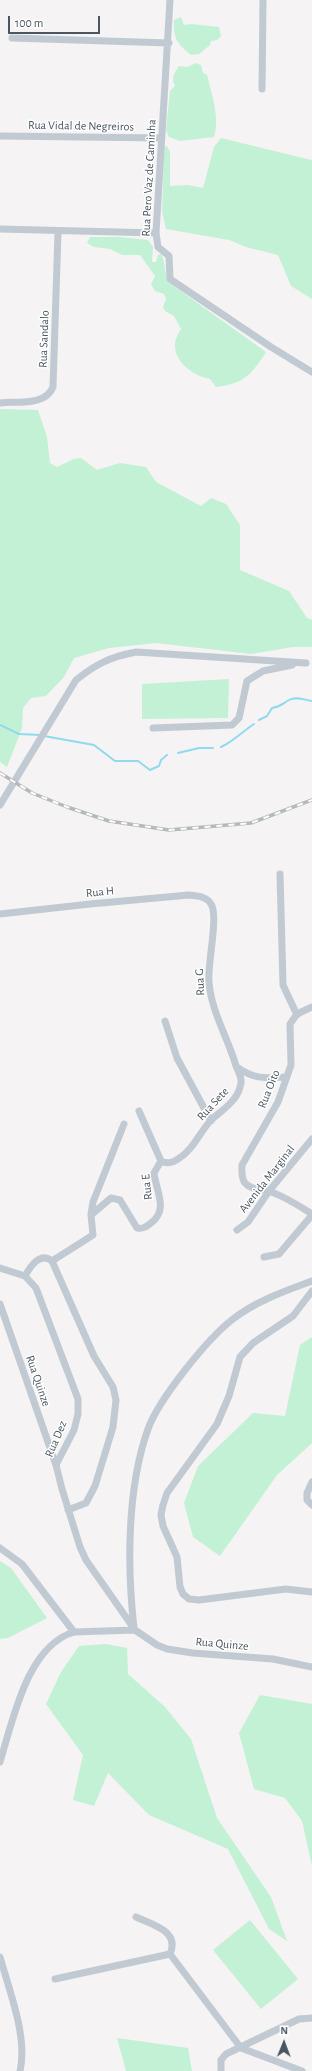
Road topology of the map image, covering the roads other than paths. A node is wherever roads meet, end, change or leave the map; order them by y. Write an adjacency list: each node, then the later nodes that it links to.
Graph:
1 (170, 0): 4 (street, Rua Pero Vaz de Caminha)
2 (263, 0): 5 (street)
3 (12, 38): 4 (street)
4 (169, 43): 7 (street, Rua Pero Vaz de Caminha)
5 (262, 89)
6 (0, 136): 7 (street, Rua Vidal de Negreiros)
7 (162, 138): 10 (street, Rua Pero Vaz de Caminha)
8 (0, 230): 9 (street)
9 (58, 232): 10 (street); 12 (street, Rua Sandalo)
10 (156, 234): 11 (street, Rua Pero Vaz de Caminha)
11 (312, 372)
12 (0, 403)
13 (309, 663): 14 (street); 15 (street)
14 (153, 728)
15 (0, 805)
16 (280, 874): 20 (street)
17 (202, 897): 18 (street, Rua H); 22 (street, Rua G)
18 (0, 914)
19 (312, 1007): 20 (street)
20 (297, 1015): 23 (street, Rua Oito)
21 (165, 1021): 25 (street)
22 (236, 1066): 23 (street); 25 (street, Rua Sete)
23 (286, 1077): 29 (street, Rua Oito)
24 (139, 1111): 28 (street)
25 (211, 1120): 28 (street, Rua Sete)
26 (124, 1124): 30 (street)
27 (312, 1139): 29 (street, Avenida Marginal)
28 (161, 1161): 30 (street, Rua E)
29 (269, 1191): 31 (street); 32 (street, Avenida Marginal)
30 (91, 1215): 34 (street)
31 (312, 1215): 33 (street)
32 (237, 1230)
33 (264, 1257)
34 (52, 1261): 36 (street); 43 (street)
35 (0, 1268): 36 (street)
36 (24, 1276): 40 (street, Rua Dez)
37 (312, 1281): 46 (street)
38 (312, 1291): 45 (street)
39 (0, 1304): 40 (street, Rua Quinze)
40 (56, 1465): 43 (street, Rua Dez)
41 (312, 1482): 42 (street)
42 (312, 1505)
43 (68, 1510): 46 (street, Rua Dez)
44 (0, 1548): 47 (street)
45 (312, 1592)
46 (135, 1630): 47 (street); 48 (street, Rua Quinze)
47 (74, 1632): 49 (street)
48 (312, 1667)
49 (0, 1762)
50 (136, 1917): 51 (street)
51 (170, 1954): 53 (street); 55 (street)
52 (0, 1957): 56 (street)
53 (55, 1979)
54 (312, 2018): 55 (street)
55 (241, 2048): 57 (street); 58 (street)
56 (22, 2071)
57 (221, 2071)
58 (302, 2071)

